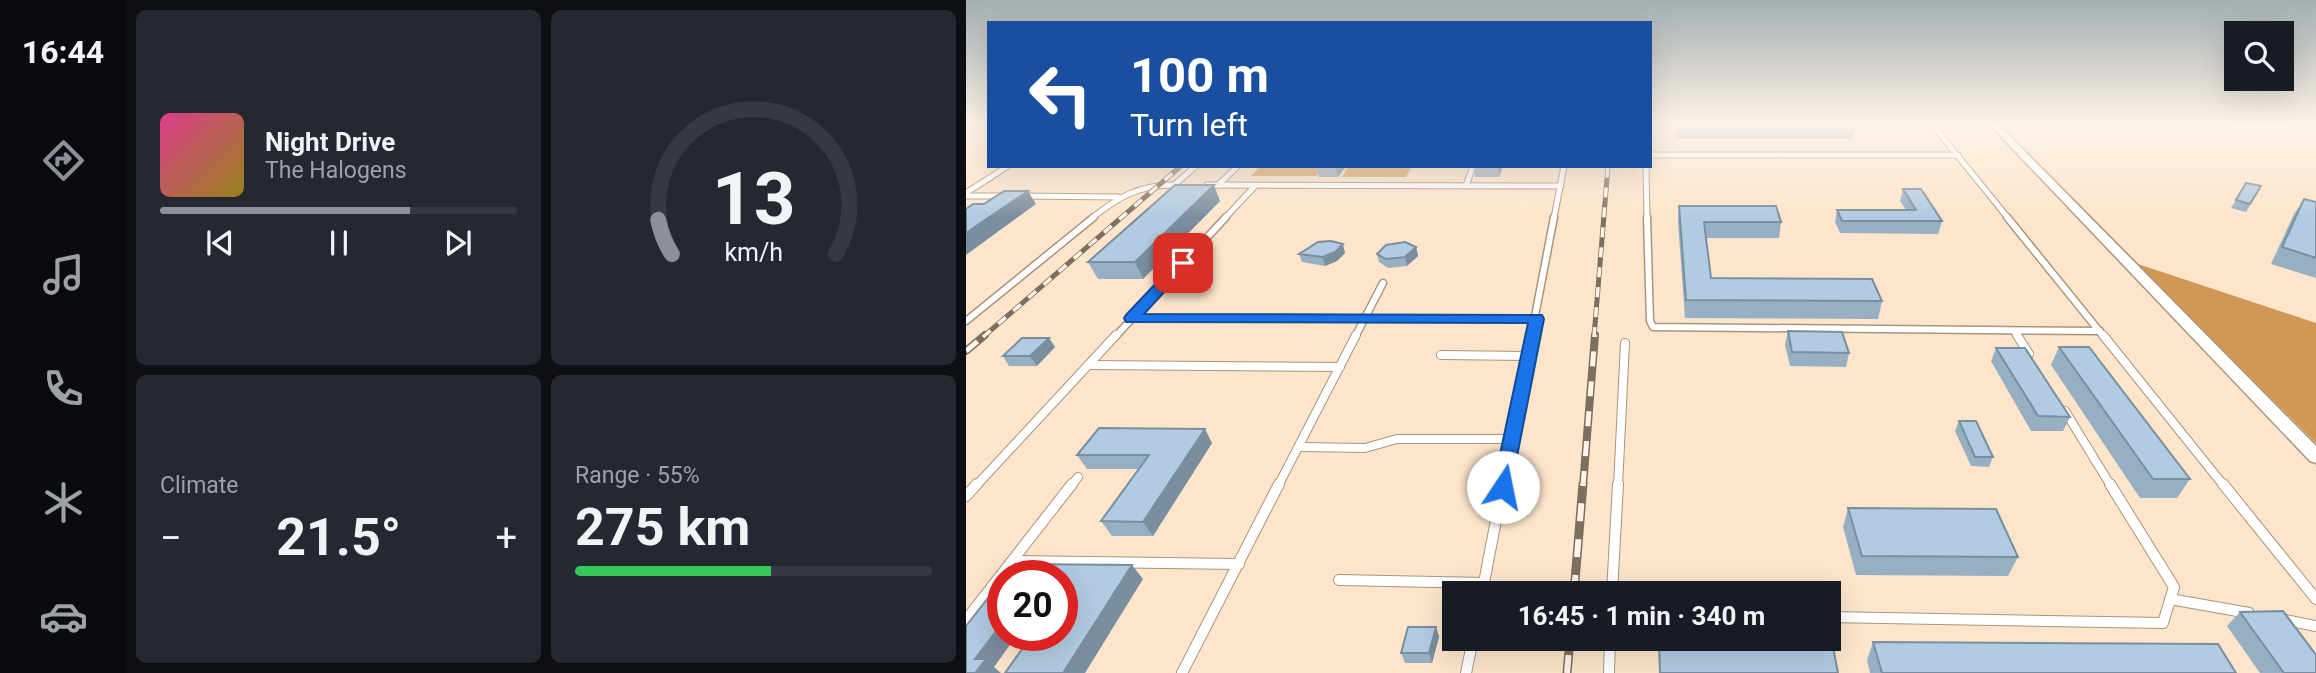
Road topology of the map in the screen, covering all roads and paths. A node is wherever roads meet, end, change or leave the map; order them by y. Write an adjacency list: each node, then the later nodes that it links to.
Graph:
1 (1958, 155): 26 (lane)
2 (2023, 155): 36 (street)
3 (1005, 168): 16 (lane)
4 (1194, 168): 9 (lane)
5 (1236, 168): 12 (lane)
6 (1472, 168): 14 (lane)
7 (1564, 168): 15 (lane)
8 (1646, 168): 25 (lane)
9 (1174, 185): 10 (lane); 18 (lane)
10 (1185, 185)
11 (1196, 185): 12 (lane)
12 (1218, 186): 13 (lane)
13 (1255, 186): 14 (lane); 21 (lane)
14 (1465, 186): 15 (lane)
15 (1561, 186): 23 (lane)
16 (966, 194): 19 (lane)
17 (1018, 196): 18 (lane)
18 (1118, 197): 24 (lane)
19 (996, 203)
20 (1384, 283): 22 (lane)
21 (1132, 318): 22 (lane); 30 (lane)
22 (1365, 318): 23 (lane); 32 (lane)
23 (1536, 319): 29 (lane)
24 (966, 321)
25 (2014, 331): 26 (lane); 31 (lane)
26 (2100, 331): 48 (lane)
27 (1625, 343): 44 (lane)
28 (1441, 355): 29 (lane)
29 (1529, 356): 34 (lane)
30 (1088, 365): 32 (lane); 38 (lane)
31 (2036, 366)
32 (1340, 367): 35 (lane)
33 (2058, 401): 47 (lane)
34 (1513, 439): 35 (lane); 43 (lane)
35 (1299, 447): 41 (lane)
36 (2316, 457)
37 (1078, 477): 39 (lane)
38 (966, 496)
39 (1014, 560)
40 (1078, 562): 41 (lane)
41 (1238, 564): 54 (lane)
42 (1339, 580): 45 (lane)
43 (1484, 581)
44 (1613, 581)
45 (1442, 586)
46 (987, 594): 50 (lane)
47 (2171, 599): 49 (lane); 51 (lane)
48 (2316, 599)
49 (1841, 617)
50 (966, 620)
51 (2316, 626)
52 (1471, 651): 55 (lane)
53 (1610, 651): 56 (lane)
54 (1182, 673)
55 (1466, 673)
56 (1609, 673)

